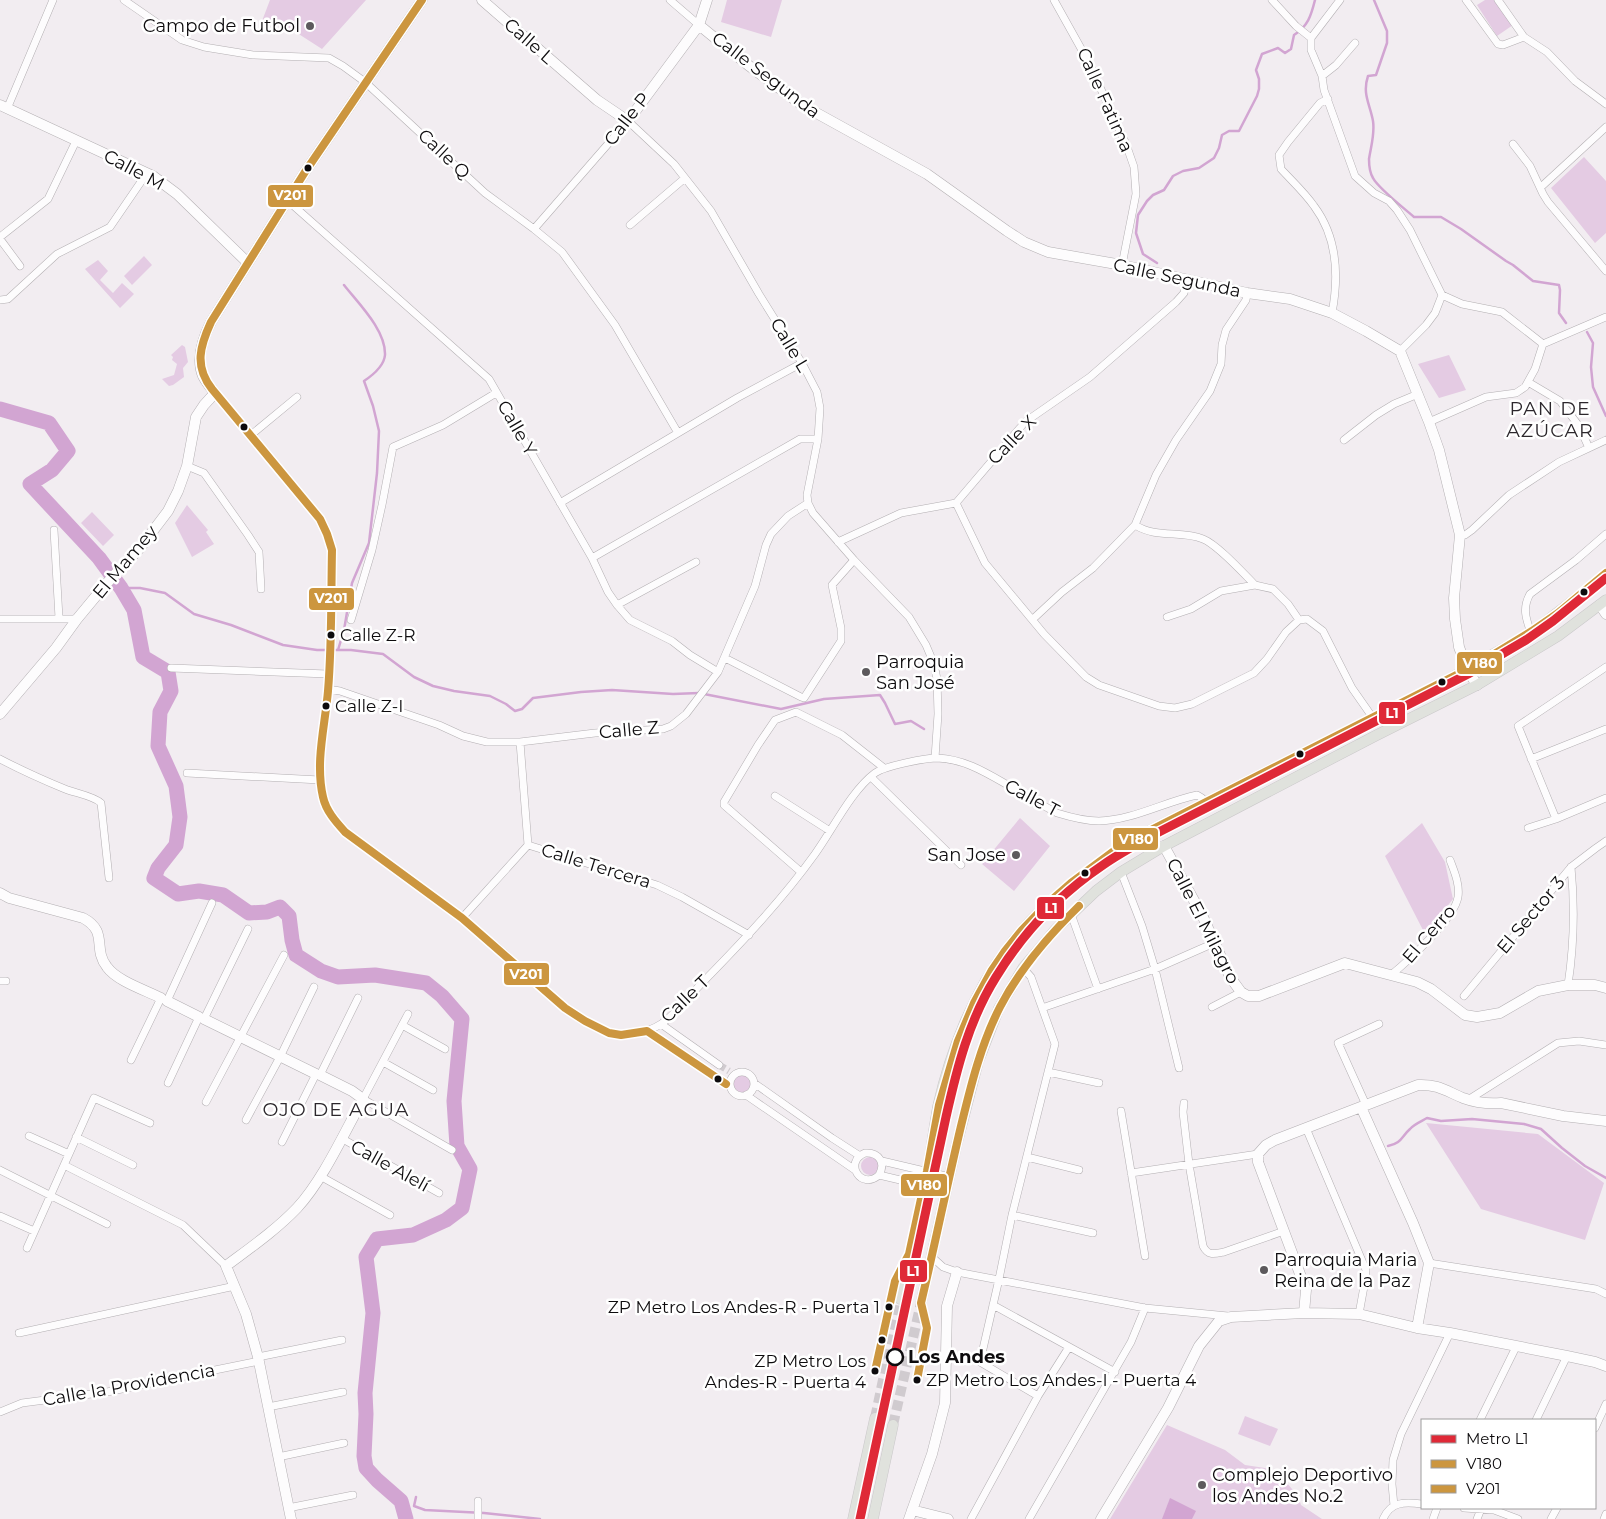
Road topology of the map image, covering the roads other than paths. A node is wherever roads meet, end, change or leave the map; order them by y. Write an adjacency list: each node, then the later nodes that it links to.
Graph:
1 (53, 0): 20 (street)
2 (124, 0): 17 (street, Calle Q)
3 (422, 0): 17 (street, Calle T)
4 (482, 0): 21 (street, Calle L)
5 (670, 0): 12 (street, Calle Segunda)
6 (707, 0): 12 (street, Calle P)
7 (1054, 0): 33 (street, Calle Fatima)
8 (1272, 0): 14 (street)
9 (1340, 0): 14 (street)
10 (1466, 0): 13 (street)
11 (1498, 0): 13 (street)
12 (699, 24): 21 (street, Calle P); 33 (street, Calle Segunda)
13 (1524, 37): 19 (street)
14 (1311, 38): 16 (street)
15 (1355, 42): 16 (street)
16 (1322, 76): 18 (street)
17 (366, 82): 28 (street, Calle T); 30 (street, Calle Q)
18 (1328, 99): 38 (street); 40 (street)
19 (1606, 104)
20 (4, 107): 23 (street, Calle M)
21 (628, 122): 26 (street, Calle L); 30 (street, Calle P)
22 (1606, 127): 27 (street)
23 (76, 141): 25 (street, Calle M); 31 (street)
24 (1513, 144): 27 (street)
25 (147, 172): 32 (street, Calle M); 39 (street)
26 (685, 178): 29 (street); 44 (street, Calle L)
27 (1541, 188): 35 (street)
28 (287, 200): 32 (street, Calle T); 47 (street, Calle Y)
29 (630, 225)
30 (534, 229): 51 (street, Calle Q)
31 (0, 238): 34 (street)
32 (248, 263): 46 (street, Calle T)
33 (1122, 265): 36 (street, Calle Segunda)
34 (20, 266)
35 (1606, 271)
36 (1187, 280): 37 (street, Calle Segunda); 60 (street, Calle X)
37 (1247, 292): 40 (street, Calle Segunda); 61 (street)
38 (1442, 295): 42 (street); 43 (street)
39 (0, 300)
40 (1332, 313): 43 (street, Calle Segunda)
41 (1606, 317): 42 (street)
42 (1543, 344): 45 (street)
43 (1400, 351): 48 (street)
44 (802, 363): 51 (street); 53 (street, Calle L)
45 (1528, 382): 50 (street); 56 (street)
46 (214, 393): 52 (street, Calle T); 57 (street, El Mamey)
47 (496, 393): 58 (street, Calle Y); 78 (street)
48 (1418, 394): 50 (street); 54 (street)
49 (297, 397): 52 (street)
50 (1429, 422): 64 (street)
51 (678, 433): 58 (street)
52 (251, 435): 87 (street, Calle T)
53 (818, 439): 59 (street, Calle L); 66 (street)
54 (1344, 440)
55 (1606, 440): 56 (street)
56 (1589, 448): 64 (street)
57 (187, 466): 71 (street); 77 (street, El Mamey)
58 (560, 503): 66 (street, Calle Y)
59 (808, 503): 65 (street); 82 (street, Calle Z)
60 (956, 503): 65 (street); 79 (street)
61 (1135, 525): 70 (street); 79 (street)
62 (54, 530): 75 (street)
63 (1606, 534): 81 (street)
64 (1460, 535): 85 (street)
65 (838, 542): 67 (street)
66 (592, 558): 72 (street, Calle Y)
67 (854, 560): 82 (street); 94 (street)
68 (696, 562): 72 (street)
69 (1598, 582): 81 (main road)
70 (1255, 585): 74 (street); 80 (street)
71 (262, 589)
72 (617, 606): 86 (street, Calle Y)
73 (1604, 606): 88 (main road)
74 (1168, 617)
75 (59, 618): 76 (street); 77 (street)
76 (0, 619)
77 (77, 619): 90 (street, El Mamey)
78 (351, 620)
79 (1033, 620): 80 (street)
80 (1299, 620): 91 (street)
81 (1531, 633): 85 (main road)
82 (725, 658): 86 (street, Calle Z)
83 (1606, 667): 96 (street)
84 (171, 668): 87 (street)
85 (1468, 669): 88 (street); 91 (main road)
86 (718, 672): 93 (street, Calle Z)
87 (328, 674): 89 (street, Calle T)
88 (1477, 685): 109 (main road)
89 (328, 689): 93 (street, Calle Z); 100 (street, Calle T)
90 (0, 714)
91 (1374, 718): 103 (main road)
92 (1606, 729): 96 (street)
93 (520, 742): 108 (street)
94 (935, 758): 97 (street, Calle T); 103 (street, Calle T)
95 (0, 759): 115 (street)
96 (1532, 760): 104 (street)
97 (884, 768): 99 (street, Calle T); 113 (street)
98 (187, 773): 100 (street)
99 (871, 777): 106 (street, Calle T); 111 (street)
100 (320, 780): 119 (street, Calle T)
101 (775, 796): 106 (street)
102 (1606, 798): 104 (street)
103 (1205, 802): 189 (main road)
104 (1556, 819): 105 (street)
105 (1528, 828)
106 (830, 831): 113 (street, Calle T)
107 (1606, 842): 112 (street, El Sector 3)
108 (528, 845): 119 (street, Calle Tercera); 121 (street, Calle Tercera)
109 (1164, 846): 114 (main road); 122 (street, Calle El Milagro)
110 (1450, 860): 126 (street, El Cerro)
111 (961, 865)
112 (1571, 867): 127 (street); 132 (street, El Sector 3)
113 (801, 872): 121 (street, Calle T)
114 (1121, 872): 118 (main road); 125 (street)
115 (109, 878)
116 (0, 893): 134 (street)
117 (212, 903): 134 (street)
118 (1071, 914): 124 (main road); 129 (street)
119 (462, 918): 142 (street, Calle T)
120 (248, 929): 138 (street)
121 (749, 935): 139 (street, Calle T)
122 (1214, 942): 125 (street); 131 (street, Calle El Milagro)
123 (284, 955): 143 (street)
124 (1023, 968): 136 (street); 193 (main road)
125 (1155, 969): 129 (street); 152 (street)
126 (1391, 975): 127 (street, Calle El Milagro); 131 (street, Calle El Milagro)
127 (1568, 985): 130 (street, Calle El Milagro)
128 (314, 987): 148 (street)
129 (1098, 988): 136 (street)
130 (1606, 988)
131 (1241, 992): 135 (street)
132 (1464, 996)
133 (358, 998): 156 (street)
134 (164, 999): 138 (street); 149 (street)
135 (1212, 1007)
136 (1042, 1008): 155 (street)
137 (408, 1014): 141 (street)
138 (202, 1018): 143 (street); 158 (street)
139 (661, 1024): 142 (street, Calle T); 144 (street)
140 (1379, 1024): 167 (street)
141 (402, 1025): 146 (street); 150 (street)
142 (647, 1031): 147 (street)
143 (241, 1038): 148 (street); 165 (street)
144 (687, 1042): 147 (street); 151 (street)
145 (1606, 1045): 164 (street)
146 (445, 1050)
147 (679, 1054): 157 (street)
148 (280, 1057): 156 (street); 169 (street)
149 (130, 1060)
150 (383, 1062): 161 (street); 163 (street)
151 (719, 1065)
152 (1179, 1068)
153 (729, 1071): 154 (street)
154 (740, 1072): 159 (street); 162 (street)
155 (1048, 1072): 160 (street); 181 (street)
156 (318, 1075): 163 (street); 176 (street)
157 (715, 1077)
158 (168, 1083)
159 (754, 1083): 162 (street); 180 (street)
160 (1099, 1083)
161 (433, 1090)
162 (746, 1095): 187 (street)
163 (363, 1099): 175 (street); 177 (street)
164 (1468, 1100): 167 (street); 170 (street)
165 (206, 1102)
166 (1184, 1103): 183 (street)
167 (1364, 1106): 172 (street); 208 (street)
168 (1121, 1111): 190 (street)
169 (246, 1120)
170 (1606, 1121)
171 (150, 1123): 174 (street)
172 (1306, 1128): 179 (street); 219 (street)
173 (29, 1136): 178 (street)
174 (76, 1137): 178 (street); 185 (street)
175 (341, 1138): 192 (street); 196 (street, Calle Alelí)
176 (282, 1142)
177 (452, 1150)
178 (68, 1154): 184 (street)
179 (1258, 1154): 183 (street); 202 (street)
180 (860, 1156): 182 (street); 187 (street)
181 (1027, 1157): 188 (street); 199 (street)
182 (882, 1161): 189 (street); 191 (street)
183 (1189, 1164): 190 (street); 202 (street)
184 (64, 1165): 197 (street); 209 (street)
185 (133, 1165)
186 (0, 1170): 197 (street)
187 (855, 1170): 191 (street)
188 (1079, 1170)
189 (927, 1171): 193 (street); 194 (main road)
190 (1131, 1173): 206 (street)
191 (879, 1175): 194 (street)
192 (320, 1176): 198 (street); 209 (street)
193 (950, 1178): 195 (main road)
194 (924, 1185): 195 (street); 214 (main road)
195 (947, 1191): 207 (main road)
196 (438, 1193)
197 (51, 1195): 201 (street); 203 (street)
198 (390, 1215)
199 (1012, 1215): 204 (street); 211 (street)
200 (0, 1216): 203 (street)
201 (107, 1224)
202 (1284, 1230): 218 (street)
203 (34, 1231): 205 (street)
204 (1093, 1233)
205 (27, 1248)
206 (1145, 1256)
207 (932, 1257): 210 (street); 215 (main road)
208 (1429, 1263): 213 (street); 221 (street)
209 (226, 1266): 212 (street)
210 (957, 1272): 211 (street); 251 (street)
211 (999, 1279): 216 (street); 217 (street)
212 (235, 1286): 223 (street); 228 (street)
213 (1606, 1294)
214 (900, 1299)
215 (921, 1303)
216 (993, 1305): 225 (street); 232 (street)
217 (1145, 1308): 220 (street); 230 (street)
218 (1304, 1313): 219 (street); 220 (street)
219 (1360, 1314): 221 (street)
220 (1231, 1316): 259 (street)
221 (1416, 1328): 222 (street)
222 (1450, 1332): 226 (street); 246 (street)
223 (20, 1333)
224 (342, 1340): 228 (street, Calle la Providencia)
225 (1069, 1347): 230 (street); 232 (street)
226 (1516, 1347): 227 (street); 237 (street)
227 (1567, 1356): 229 (street); 238 (street)
228 (258, 1359): 234 (street); 235 (street, Calle la Providencia)
229 (1606, 1366)
230 (1115, 1372): 258 (street)
231 (343, 1392): 234 (street)
232 (1038, 1396): 257 (street)
233 (1606, 1404): 240 (street)
234 (268, 1407): 242 (street)
235 (0, 1412)
236 (875, 1418): 254 (main road)
237 (1480, 1419)
238 (1536, 1419)
239 (893, 1426): 255 (main road)
240 (1596, 1426)
241 (344, 1443): 242 (street)
242 (278, 1457): 247 (street)
243 (353, 1495): 247 (street)
244 (478, 1503): 252 (street)
245 (1421, 1504): 246 (street)
246 (1394, 1506): 260 (street)
247 (288, 1508): 253 (street)
248 (1481, 1509): 249 (street); 261 (street)
249 (1495, 1509): 262 (street)
250 (1606, 1514): 263 (street)
251 (910, 1515): 256 (street)
252 (478, 1518)
253 (291, 1519)
254 (853, 1519)
255 (873, 1519)
256 (948, 1519)
257 (971, 1519)
258 (1029, 1519)
259 (1101, 1519)
260 (1382, 1519)
261 (1477, 1519)
262 (1518, 1519)
263 (1604, 1519)

